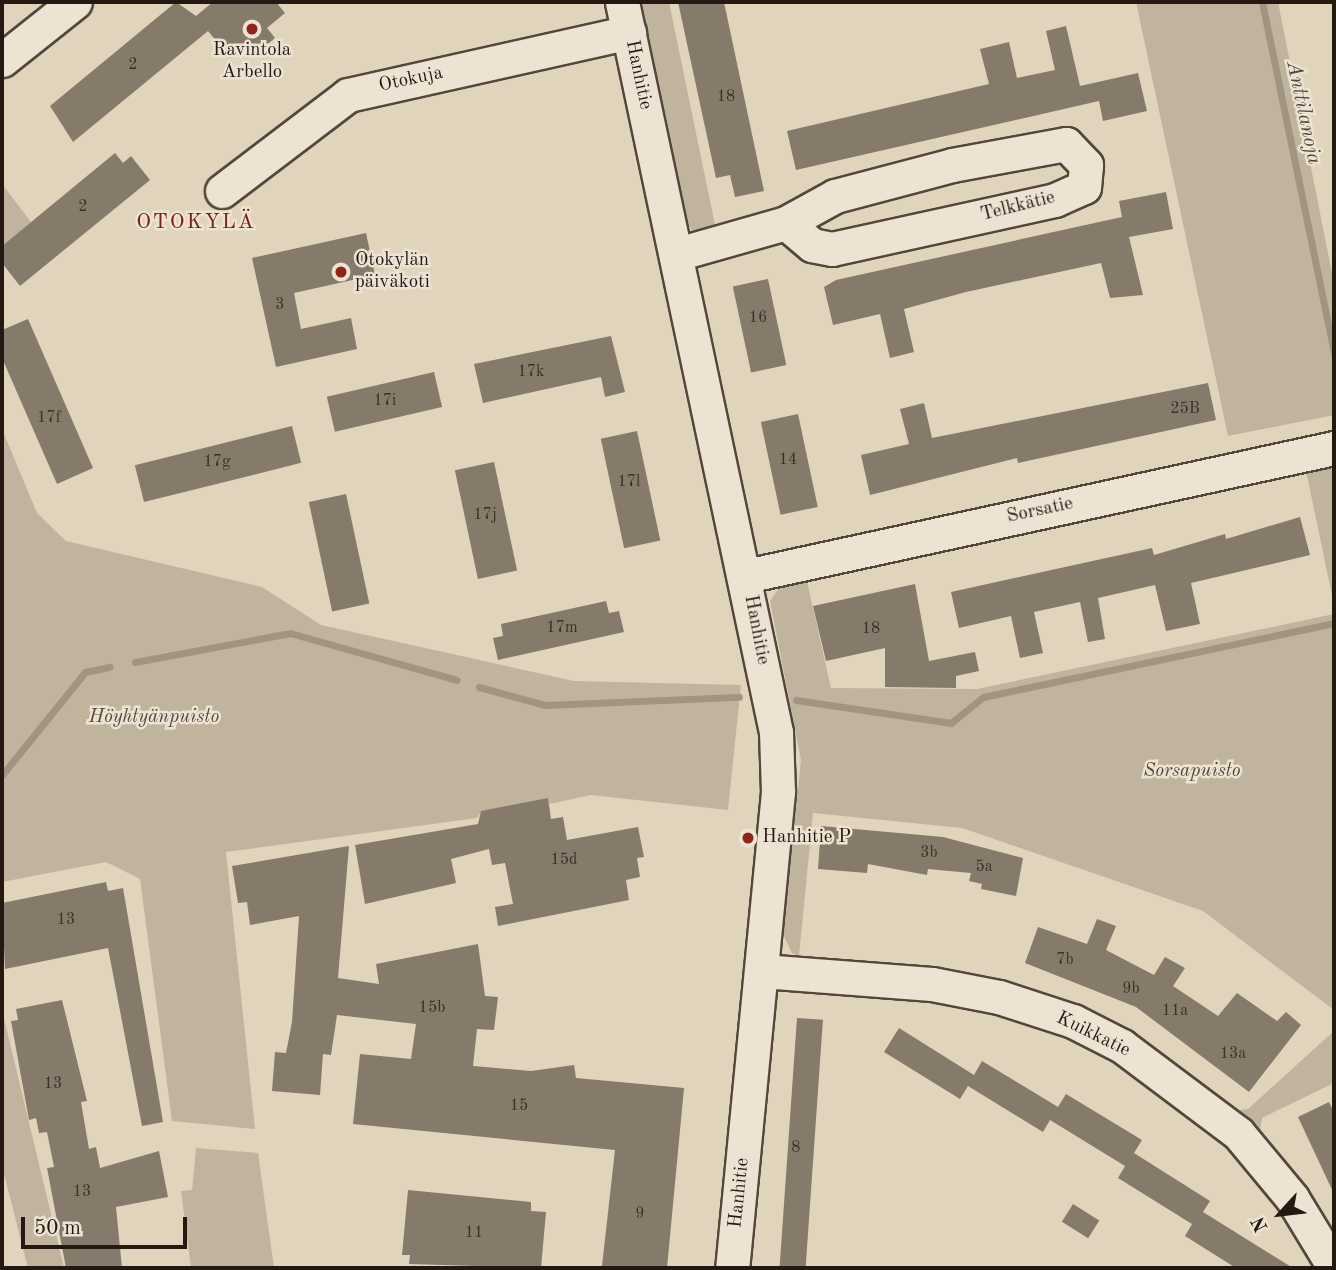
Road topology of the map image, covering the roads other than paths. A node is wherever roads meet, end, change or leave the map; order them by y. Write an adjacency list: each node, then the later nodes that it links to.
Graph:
1 (75, 2): 3 (street)
2 (625, 17): 4 (street, Otokuja); 6 (street, Hanhitie)
3 (2, 60)
4 (222, 191)
5 (786, 222): 5 (street, Telkkätie); 6 (street, Telkkätie)
6 (677, 254): 8 (street, Hanhitie)
7 (1334, 448): 8 (street, Sorsatie)
8 (746, 576): 9 (street, Hanhitie)
9 (762, 971): 10 (street, Kuikkatie); 11 (street, Hanhitie)
10 (1334, 1267)
11 (732, 1268)

